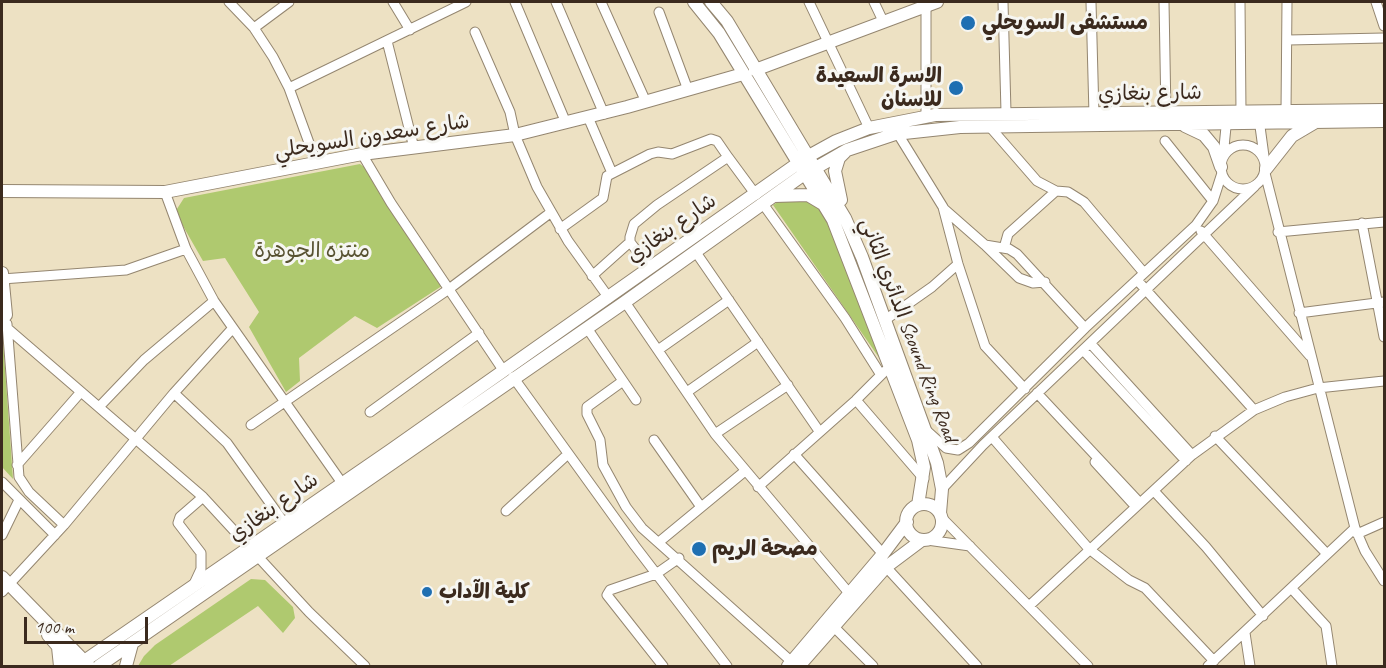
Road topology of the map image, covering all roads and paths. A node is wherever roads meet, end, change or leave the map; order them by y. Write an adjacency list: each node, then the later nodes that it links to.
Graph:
1 (229, 2): 22 (street)
2 (289, 2): 22 (street)
3 (393, 2): 23 (street)
4 (466, 2): 23 (street)
5 (515, 2): 46 (street)
6 (556, 2): 37 (street)
7 (601, 2): 32 (street)
8 (694, 2): 29 (main road)
9 (711, 2): 29 (main road)
10 (809, 2): 28 (street)
11 (874, 2): 20 (street)
12 (1003, 2): 36 (street)
13 (1091, 2): 38 (street)
14 (1164, 2): 43 (street)
15 (1240, 2): 34 (street)
16 (1287, 2): 26 (street)
17 (1376, 2): 21 (street)
18 (932, 3): 20 (main road); 39 (street)
19 (659, 12): 31 (street)
20 (883, 21): 28 (main road)
21 (1384, 26)
22 (254, 28): 30 (street)
23 (410, 30): 27 (street)
24 (475, 32): 50 (street)
25 (1384, 38): 26 (street)
26 (1288, 40): 35 (street)
27 (387, 41): 30 (street); 52 (street)
28 (830, 42): 29 (main road, شارع سعدون السويحلي); 48 (street)
29 (749, 72): 31 (main road, شارع سعدون السويحلي); 57 (main road)
30 (289, 88): 56 (street)
31 (688, 90): 32 (main road, شارع سعدون السويحلي)
32 (645, 102): 37 (main road, شارع سعدون السويحلي)
33 (1384, 110): 35 (main road, شارع بنغازي)
34 (1242, 111): 41 (main road, شارع بنغازي); 42 (main road, شارع بنغازي)
35 (1286, 111): 42 (main road, شارع بنغازي)
36 (1006, 112): 38 (main road, شارع بنغازي); 39 (main road, شارع بنغازي)
37 (604, 114): 40 (main road, شارع سعدون السويحلي)
38 (1094, 115): 43 (main road, شارع بنغازي)
39 (926, 116): 48 (main road, شارع بنغازي)
40 (588, 117): 46 (main road, شارع سعدون السويحلي); 60 (street)
41 (1227, 117): 42 (main road, شارع بنغازي); 43 (main road, شارع بنغازي); 58 (street)
42 (1259, 118): 44 (main road, شارع بنغازي); 59 (street)
43 (1167, 119): 47 (main road, شارع بنغازي); 58 (main road)
44 (1321, 121): 45 (main road, شارع بنغازي); 59 (main road)
45 (1384, 121)
46 (566, 123): 50 (main road, شارع سعدون السويحلي)
47 (990, 127): 49 (main road, شارع بنغازي); 63 (street)
48 (869, 128): 57 (main road, شارع بنغازي)
49 (898, 134): 53 (main road, شارع بنغازي); 67 (street)
50 (515, 135): 52 (main road, شارع سعدون السويحلي); 69 (street)
51 (1165, 141): 66 (street)
52 (414, 148): 54 (main road, شارع سعدون السويحلي)
53 (847, 150): 57 (main road, شارع بنغازي); 70 (main road)
54 (363, 154): 56 (main road, شارع سعدون السويحلي); 89 (street)
55 (728, 157): 60 (street); 65 (street); 77 (street)
56 (316, 162): 64 (main road, شارع سعدون السويحلي)
57 (806, 165): 65 (main road, شارع بنغازي); 68 (main road, الدائري الثاني Scound Ring Road); 70 (main road, الدائري الثاني Scound Ring Road)
58 (1222, 166): 59 (street); 61 (street); 66 (street)
59 (1265, 167): 61 (street); 75 (street)
60 (612, 173): 74 (street)
61 (1255, 186): 76 (street)
62 (2, 191): 64 (main road, شارع سعدون السويحلي)
63 (1056, 191): 79 (street); 86 (street)
64 (165, 192): 80 (street)
65 (764, 198): 68 (main road); 81 (main road, شارع بنغازي); 83 (main road, شارع بنغازي); 110 (street)
66 (1213, 201): 73 (street)
67 (943, 207): 78 (street); 82 (street)
68 (828, 209): 110 (main road, الدائري الثاني Scound Ring Road)
69 (550, 213): 74 (street); 89 (street)
70 (845, 218): 98 (main road, الدائري الثاني Scound Ring Road)
71 (1384, 222): 72 (street)
72 (1362, 224): 75 (street); 96 (street)
73 (1196, 225): 76 (street); 86 (street)
74 (560, 229): 85 (street)
75 (1278, 232): 97 (street)
76 (1204, 235): 90 (street); 108 (street)
77 (630, 242): 83 (street); 85 (street)
78 (985, 245): 79 (street); 88 (street)
79 (1004, 248): 88 (street)
80 (186, 249): 87 (street); 94 (street)
81 (695, 251): 93 (street); 95 (main road, شارع بنغازي)
82 (958, 264): 98 (street); 115 (street)
83 (650, 268): 91 (main road, شارع بنغازي)
84 (2, 273): 87 (main road)
85 (592, 276): 91 (street)
86 (1141, 276): 90 (street); 101 (street)
87 (2, 279): 92 (main road)
88 (1045, 282): 101 (street)
89 (449, 289): 103 (street); 123 (street)
90 (1146, 290): 106 (street); 125 (street)
91 (609, 297): 111 (main road, شارع بنغازي)
92 (2, 299): 99 (main road)
93 (729, 300): 105 (street); 107 (street)
94 (214, 301): 102 (street); 124 (street)
95 (625, 302): 100 (main road, شارع بنغازي); 107 (street)
96 (1381, 302): 97 (street); 104 (street)
97 (1299, 313): 108 (street)
98 (885, 320): 109 (main road, الدائري الثاني Scound Ring Road)
99 (5, 321): 118 (street); 138 (street)
100 (587, 328): 111 (main road, شارع بنغازي); 112 (street)
101 (1085, 328): 115 (street)
102 (232, 329): 119 (street); 123 (street)
103 (479, 333): 111 (street); 126 (street)
104 (1384, 337)
105 (758, 342): 114 (street); 117 (street)
106 (1086, 346): 120 (street); 137 (street)
107 (658, 350): 117 (street)
108 (1312, 358): 116 (street)
109 (901, 361): 110 (street); 128 (main road, الدائري الثاني Scound Ring Road)
110 (885, 371): 122 (street); 140 (main road, الدائري الثاني Scound Ring Road)
111 (508, 374): 135 (street); 142 (main road, شارع بنغازي); 169 (main road, شارع بنغازي)
112 (623, 381): 121 (street); 150 (street)
113 (1384, 381): 116 (street)
114 (788, 385): 129 (street); 130 (street)
115 (1025, 388): 128 (street)
116 (1318, 388): 125 (street); 159 (street)
117 (687, 392): 130 (street)
118 (80, 393): 124 (street); 138 (street)
119 (174, 393): 133 (street); 157 (street)
120 (1035, 395): 132 (street); 148 (street)
121 (636, 400)
122 (856, 400): 129 (street); 140 (street)
123 (286, 401): 127 (street); 142 (street)
124 (99, 407): 133 (street)
125 (1254, 410): 131 (street)
126 (370, 412)
127 (251, 425)
128 (925, 428): 144 (main road, الدائري الثاني Scound Ring Road)
129 (819, 431): 136 (street)
130 (715, 434): 139 (street)
131 (1215, 436): 137 (street); 168 (street)
132 (992, 437): 144 (street); 166 (street)
133 (138, 438): 146 (street); 158 (street)
134 (654, 440): 151 (street)
135 (568, 454): 152 (street); 153 (street)
136 (794, 454): 143 (street); 167 (street)
137 (1189, 458): 145 (street)
138 (17, 465): 158 (street)
139 (745, 471): 143 (street); 151 (street)
140 (924, 480): 149 (main road, الدائري الثاني Scound Ring Road)
141 (2, 482): 147 (street)
142 (342, 483): 157 (main road, شارع بنغازي)
143 (758, 487): 177 (street)
144 (942, 489): 154 (main road, الدائري الثاني Scound Ring Road)
145 (1154, 491): 148 (street); 179 (street)
146 (203, 497): 165 (street); 174 (street)
147 (19, 500): 160 (street); 161 (street)
148 (1138, 505): 166 (street)
149 (918, 506): 154 (main road); 155 (main road)
150 (626, 507): 153 (street); 163 (street)
151 (701, 507): 163 (street)
152 (506, 511)
153 (613, 515): 172 (street)
154 (940, 515): 162 (main road); 164 (street)
155 (907, 522): 162 (main road); 167 (main road)
156 (1384, 522): 159 (street)
157 (285, 524): 165 (main road, شارع بنغازي)
158 (64, 525): 161 (street)
159 (1356, 531): 168 (street); 173 (street)
160 (2, 535)
161 (55, 535): 175 (street)
162 (924, 540): 164 (street); 171 (main road)
163 (658, 542): 170 (street)
164 (970, 546): 178 (street)
165 (250, 548): 169 (street); 174 (main road, شارع بنغازي)
166 (1089, 549): 178 (street); 186 (street)
167 (884, 554): 177 (main road)
168 (1327, 554): 176 (street)
169 (259, 558): 184 (main road, شارع بنغازي); 192 (street)
170 (679, 558): 172 (street); 188 (street)
171 (886, 567): 177 (main road); 185 (street)
172 (656, 574): 193 (street); 194 (street)
173 (1384, 581)
174 (194, 584): 183 (main road, شارع بنغازي)
175 (4, 586): 182 (main road)
176 (1292, 589): 179 (street); 198 (street)
177 (849, 599): 180 (main road); 188 (main road)
178 (1029, 606): 196 (street)
179 (1263, 616): 181 (street)
180 (833, 626): 188 (main road); 195 (street)
181 (1245, 633): 186 (street); 197 (street)
182 (58, 639): 183 (main road); 187 (main road); 189 (main road)
183 (114, 639): 187 (main road, شارع بنغازي)
184 (132, 644): 190 (main road, شارع بنغازي); 191 (main road)
185 (970, 664)
186 (1211, 664)
187 (82, 665)
188 (793, 665)
189 (60, 666)
190 (99, 666)
191 (126, 666)
192 (365, 666)
193 (663, 666)
194 (727, 666)
195 (873, 666)
196 (1088, 666)
197 (1250, 666)
198 (1332, 666)

